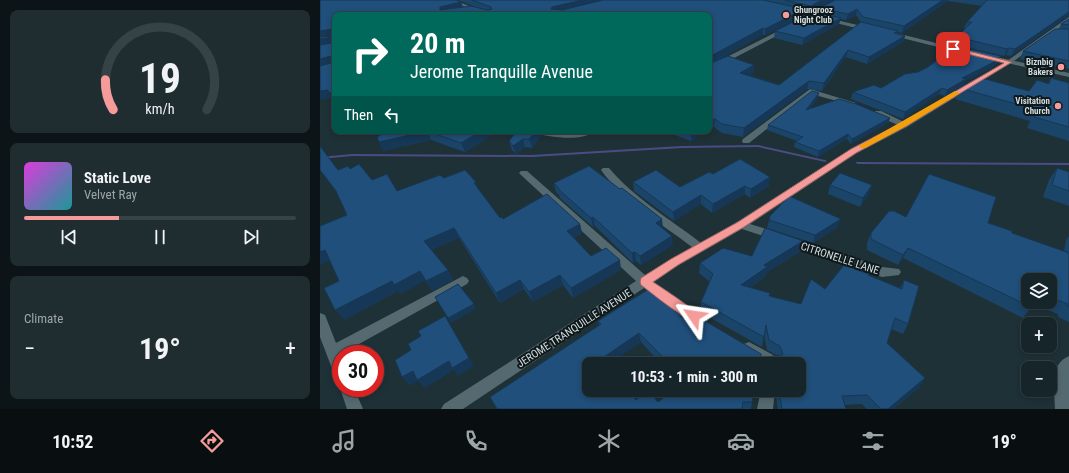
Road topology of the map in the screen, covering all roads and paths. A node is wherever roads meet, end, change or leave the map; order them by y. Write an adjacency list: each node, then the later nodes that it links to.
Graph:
1 (450, 0): 3 (street)
2 (783, 8): 7 (street)
3 (474, 9): 5 (street); 6 (street)
4 (820, 11): 7 (street)
5 (460, 12)
6 (480, 12)
7 (813, 15): 8 (street); 11 (street)
8 (806, 19)
9 (1069, 19): 15 (street, JEROME TRANQUILLE AVENUE)
10 (792, 26): 16 (street)
11 (877, 30)
12 (884, 32): 13 (street)
13 (972, 53)
14 (979, 55): 15 (street)
15 (1009, 62): 17 (street); 20 (street, JEROME TRANQUILLE AVENUE)
16 (712, 67)
17 (1069, 75)
18 (858, 105): 23 (street)
19 (871, 110): 20 (street)
20 (904, 125): 26 (street, JEROME TRANQUILLE AVENUE)
21 (550, 134): 22 (street)
22 (577, 134)
23 (746, 141)
24 (606, 170): 27 (street)
25 (524, 173): 30 (street)
26 (741, 225): 27 (street, JEROME TRANQUILLE AVENUE); 28 (street, CITRONELLE LANE)
27 (700, 248): 30 (street, JEROME TRANQUILLE AVENUE)
28 (895, 272)
29 (463, 281): 34 (street)
30 (645, 282): 32 (street); 41 (street, JEROME TRANQUILLE AVENUE)
31 (320, 319): 35 (street)
32 (714, 328)
33 (741, 343): 36 (street)
34 (345, 345)
35 (332, 352)
36 (764, 357)
37 (1069, 363): 43 (street)
38 (350, 397): 40 (street)
39 (767, 397): 42 (street)
40 (355, 409)
41 (449, 409)
42 (766, 409)
43 (1064, 409)

